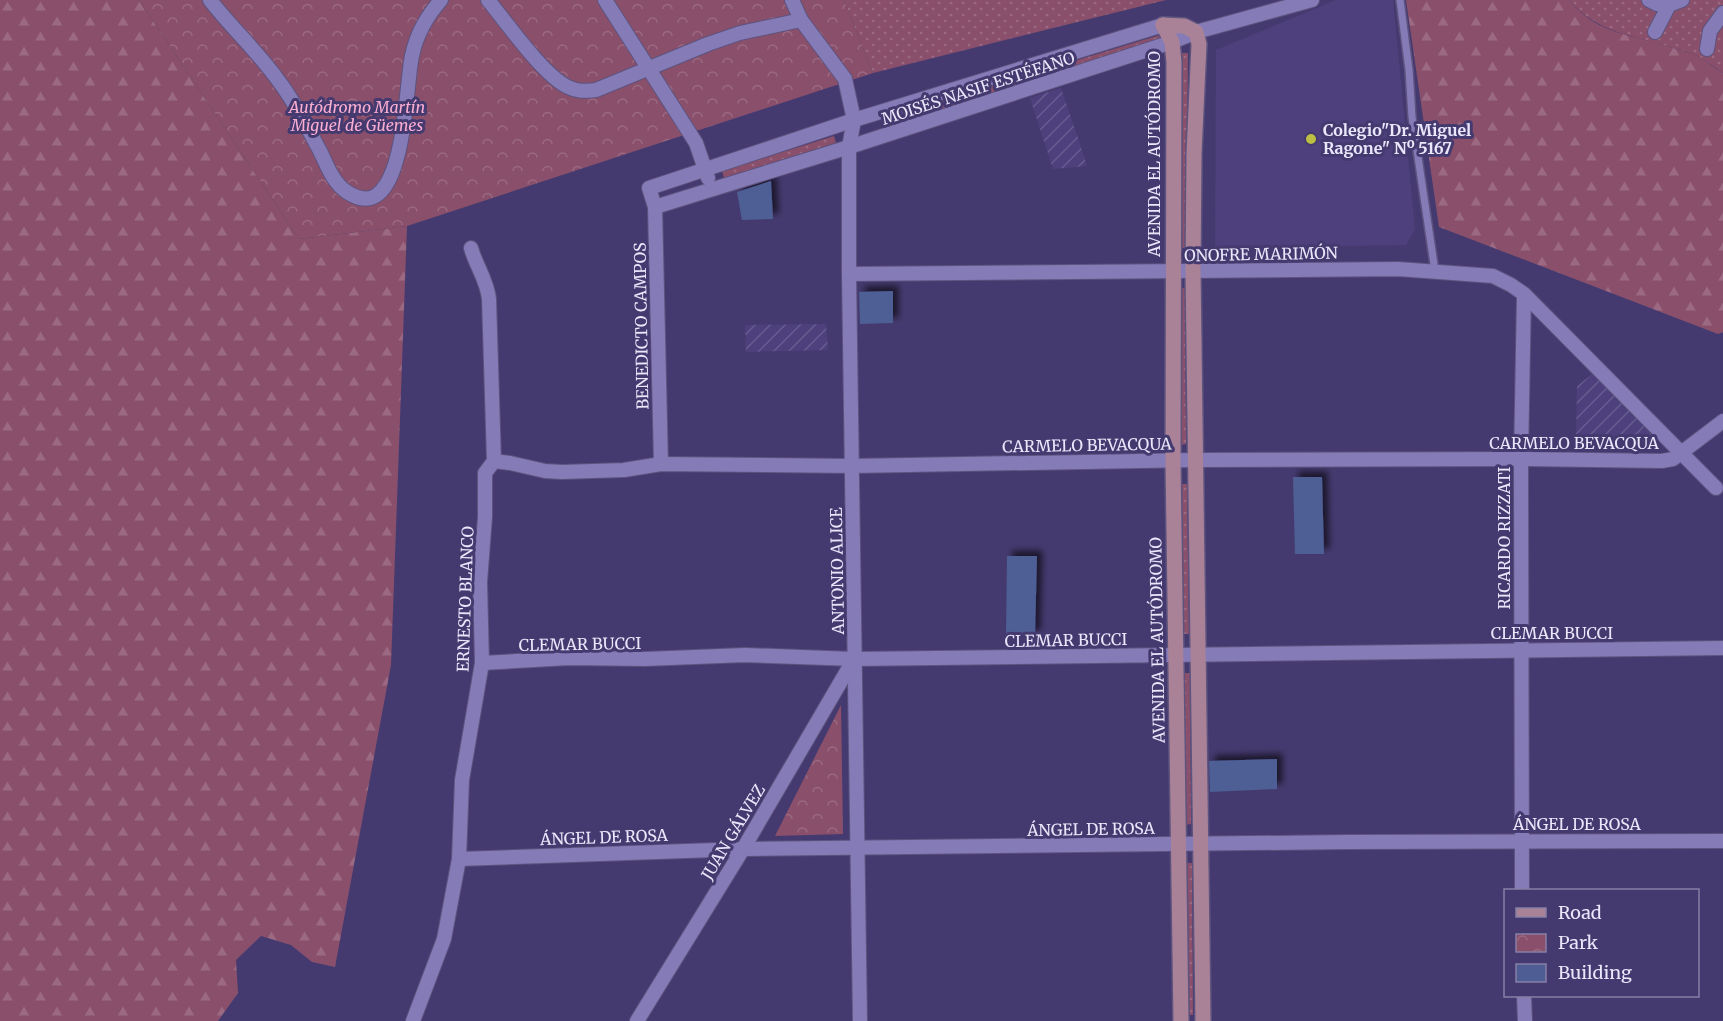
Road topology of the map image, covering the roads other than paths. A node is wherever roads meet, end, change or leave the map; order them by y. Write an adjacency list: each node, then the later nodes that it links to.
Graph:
1 (210, 0): 2 (street)
2 (441, 0)
3 (488, 0): 17 (street)
4 (605, 0): 17 (street)
5 (792, 0): 11 (street)
6 (1312, 0): 13 (street, MOISÉS NASIF ESTÉFANO)
7 (1400, 0): 27 (lane)
8 (1649, 0): 9 (street)
9 (1676, 2): 14 (street)
10 (1723, 13): 16 (street)
11 (801, 20): 17 (street); 18 (street)
12 (1163, 25): 13 (street); 15 (street, AVENIDA EL AUTÓDROMO); 18 (street, MOISÉS NASIF ESTÉFANO)
13 (1196, 32): 15 (street, MOISÉS NASIF ESTÉFANO); 25 (street)
14 (1655, 32)
15 (1172, 42): 19 (street, MOISÉS NASIF ESTÉFANO); 26 (street, AVENIDA EL AUTÓDROMO)
16 (1707, 50)
17 (650, 68): 20 (street)
18 (854, 120): 19 (street, ANTONIO ALICE); 20 (street, MOISÉS NASIF ESTÉFANO)
19 (849, 147): 22 (street, MOISÉS NASIF ESTÉFANO); 28 (street, ANTONIO ALICE)
20 (705, 170): 21 (street, MOISÉS NASIF ESTÉFANO); 22 (street)
21 (649, 188): 23 (street, BENEDICTO CAMPOS)
22 (711, 189): 23 (street, MOISÉS NASIF ESTÉFANO)
23 (655, 207): 36 (street, BENEDICTO CAMPOS)
24 (471, 248): 35 (street, ERNESTO BLANCO)
25 (1193, 270): 26 (street, ONOFRE MARIMÓN); 27 (street, ONOFRE MARIMÓN); 34 (street)
26 (1172, 271): 28 (street, ONOFRE MARIMÓN); 33 (street, AVENIDA EL AUTÓDROMO)
27 (1435, 272): 29 (street, ONOFRE MARIMÓN)
28 (849, 274): 37 (street, ANTONIO ALICE)
29 (1524, 294): 31 (street, ONOFRE MARIMÓN); 32 (street, RICARDO RIZZATI)
30 (1723, 421): 31 (street)
31 (1681, 453): 32 (street, CARMELO BEVACQUA); 38 (street, ONOFRE MARIMÓN)
32 (1521, 459): 34 (street, CARMELO BEVACQUA); 40 (street, RICARDO RIZZATI)
33 (1173, 460): 34 (street, CARMELO BEVACQUA); 37 (street, CARMELO BEVACQUA); 41 (street, AVENIDA EL AUTÓDROMO)
34 (1195, 460): 42 (street)
35 (494, 461): 36 (street, CARMELO BEVACQUA); 44 (street, ERNESTO BLANCO)
36 (661, 464): 37 (street, CARMELO BEVACQUA)
37 (852, 466): 43 (street, ANTONIO ALICE)
38 (1716, 488)
39 (1723, 648): 40 (street, CLEMAR BUCCI)
40 (1521, 649): 42 (street, CLEMAR BUCCI); 45 (street, RICARDO RIZZATI)
41 (1176, 655): 42 (street, CLEMAR BUCCI); 43 (street, CLEMAR BUCCI); 47 (street, AVENIDA EL AUTÓDROMO)
42 (1198, 655): 48 (street)
43 (854, 659): 44 (street, CLEMAR BUCCI); 49 (street, ANTONIO ALICE); 50 (street, JUAN GÁLVEZ)
44 (482, 663): 51 (street, ERNESTO BLANCO)
45 (1521, 841): 46 (street, ÁNGEL DE ROSA); 48 (street, ÁNGEL DE ROSA); 52 (street, RICARDO RIZZATI)
46 (1723, 841)
47 (1177, 844): 48 (street, ÁNGEL DE ROSA); 49 (street, ÁNGEL DE ROSA); 57 (street, AVENIDA EL AUTÓDROMO)
48 (1201, 844): 58 (street)
49 (859, 848): 50 (street, ÁNGEL DE ROSA); 56 (street, ANTONIO ALICE)
50 (743, 849): 51 (street, ÁNGEL DE ROSA); 55 (street, JUAN GÁLVEZ)
51 (459, 858): 54 (street, ERNESTO BLANCO)
52 (1522, 889)
53 (1524, 997): 59 (street)
54 (413, 1021)
55 (637, 1021)
56 (860, 1021)
57 (1181, 1021)
58 (1203, 1021)
59 (1525, 1021)

